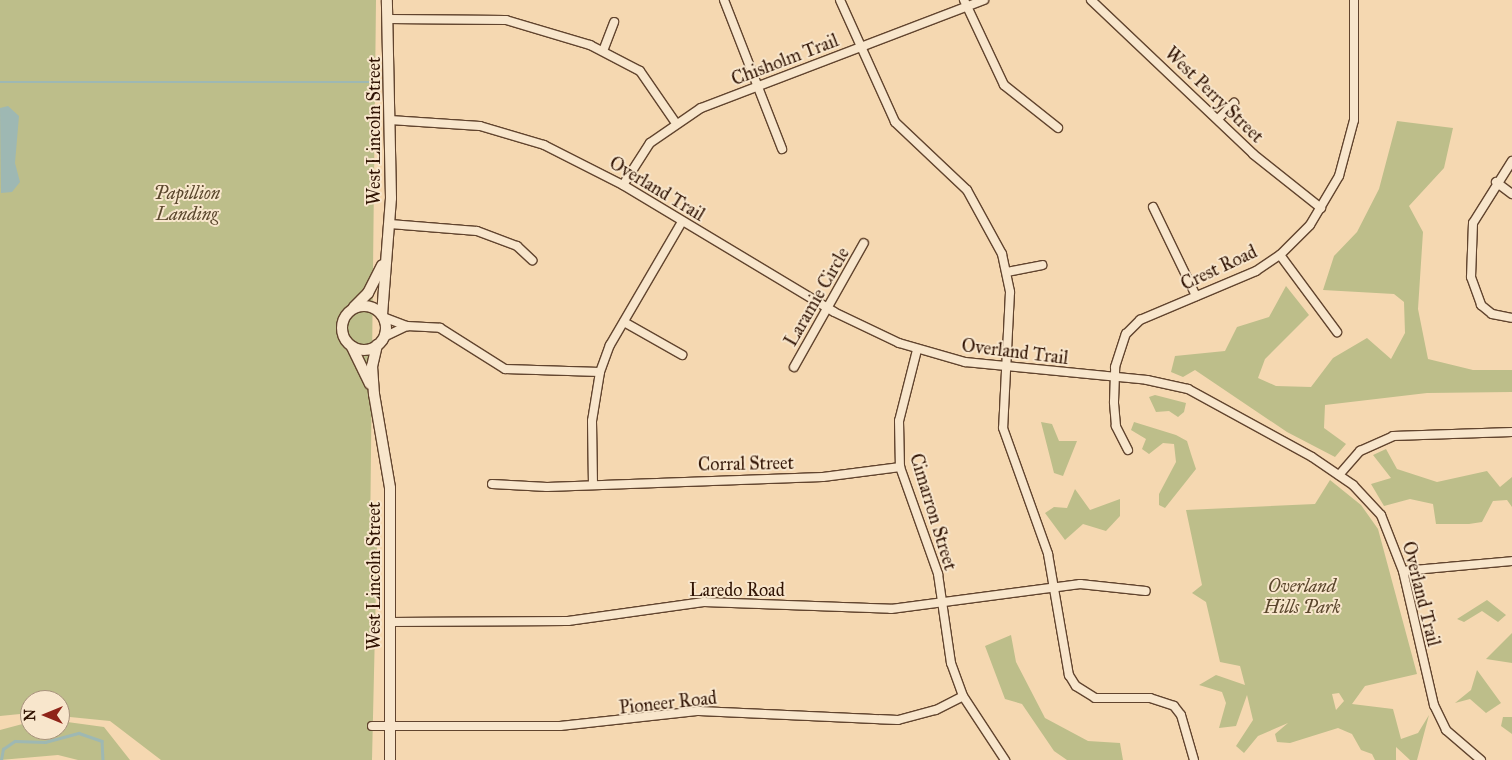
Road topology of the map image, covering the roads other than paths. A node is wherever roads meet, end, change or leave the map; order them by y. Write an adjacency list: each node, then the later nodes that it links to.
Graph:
1 (387, 0): 8 (street, West Lincoln Street)
2 (724, 0): 12 (street)
3 (840, 0): 10 (street)
4 (984, 0): 7 (street, Chisholm Trail)
5 (1091, 0): 14 (street, West Perry Street)
6 (1354, 0): 24 (street, Crest Road)
7 (965, 3): 10 (street, Chisholm Trail); 17 (street)
8 (390, 19): 11 (street); 15 (street, West Lincoln Street)
9 (614, 22): 11 (street)
10 (858, 47): 12 (street, Chisholm Trail); 32 (street)
11 (603, 51): 16 (street)
12 (756, 87): 16 (street, Chisholm Trail); 18 (street)
13 (1234, 104): 14 (street)
14 (1220, 117): 24 (street, West Perry Street)
15 (390, 120): 21 (street, Overland Trail); 26 (street, West Lincoln Street)
16 (675, 122): 21 (street, Chisholm Trail)
17 (1058, 128)
18 (782, 149)
19 (1512, 161): 20 (street)
20 (1496, 182): 22 (street); 37 (street)
21 (623, 185): 25 (street, Overland Trail)
22 (1512, 194)
23 (1153, 208): 33 (street)
24 (1321, 208): 28 (street, Crest Road)
25 (682, 222): 35 (street, Overland Trail); 38 (street)
26 (390, 224): 29 (street); 30 (street, West Lincoln Street)
27 (864, 243): 35 (street, Laramie Circle)
28 (1280, 255): 33 (street, Crest Road); 40 (street)
29 (532, 260)
30 (384, 262): 34 (street, West Lincoln Street); 36 (street, West Lincoln Street)
31 (1042, 265): 32 (street)
32 (1007, 272): 46 (street)
33 (1196, 296): 48 (street, Crest Road)
34 (354, 307): 36 (street); 42 (street)
35 (827, 308): 43 (street, Overland Trail); 45 (street, Laramie Circle)
36 (382, 316): 39 (street); 41 (street)
37 (1512, 318)
38 (624, 322): 44 (street); 47 (street)
39 (407, 326): 41 (street); 47 (street)
40 (1337, 332)
41 (380, 341): 42 (street); 49 (street, West Lincoln Street)
42 (352, 346): 49 (street, West Lincoln Street)
43 (917, 350): 46 (street, Overland Trail); 52 (street, Cimarron Street)
44 (682, 355)
45 (794, 367)
46 (1005, 368): 48 (street, Overland Trail); 58 (street)
47 (600, 372): 55 (street)
48 (1114, 377): 51 (street, Crest Road); 53 (street, Overland Trail)
49 (374, 394): 61 (street, West Lincoln Street)
50 (1512, 432): 53 (street)
51 (1128, 450)
52 (900, 467): 55 (street, Corral Street); 60 (street, Cimarron Street)
53 (1339, 474): 57 (street, Overland Trail)
54 (492, 484): 55 (street, Corral Street)
55 (593, 485)
56 (1512, 561): 57 (street)
57 (1403, 571): 65 (street, Overland Trail)
58 (1053, 587): 59 (street, Laredo Road); 60 (street, Laredo Road); 68 (street)
59 (1146, 591)
60 (942, 603): 61 (street, Laredo Road); 62 (street, Cimarron Street)
61 (390, 622): 64 (street, West Lincoln Street)
62 (963, 696): 64 (street, Pioneer Road); 67 (street, Cimarron Street)
63 (372, 726): 64 (street, Pioneer Road)
64 (390, 726): 66 (street, West Lincoln Street)
65 (1466, 757): 69 (street, Overland Trail)
66 (390, 760)
67 (1005, 760)
68 (1194, 760)
69 (1481, 760)

